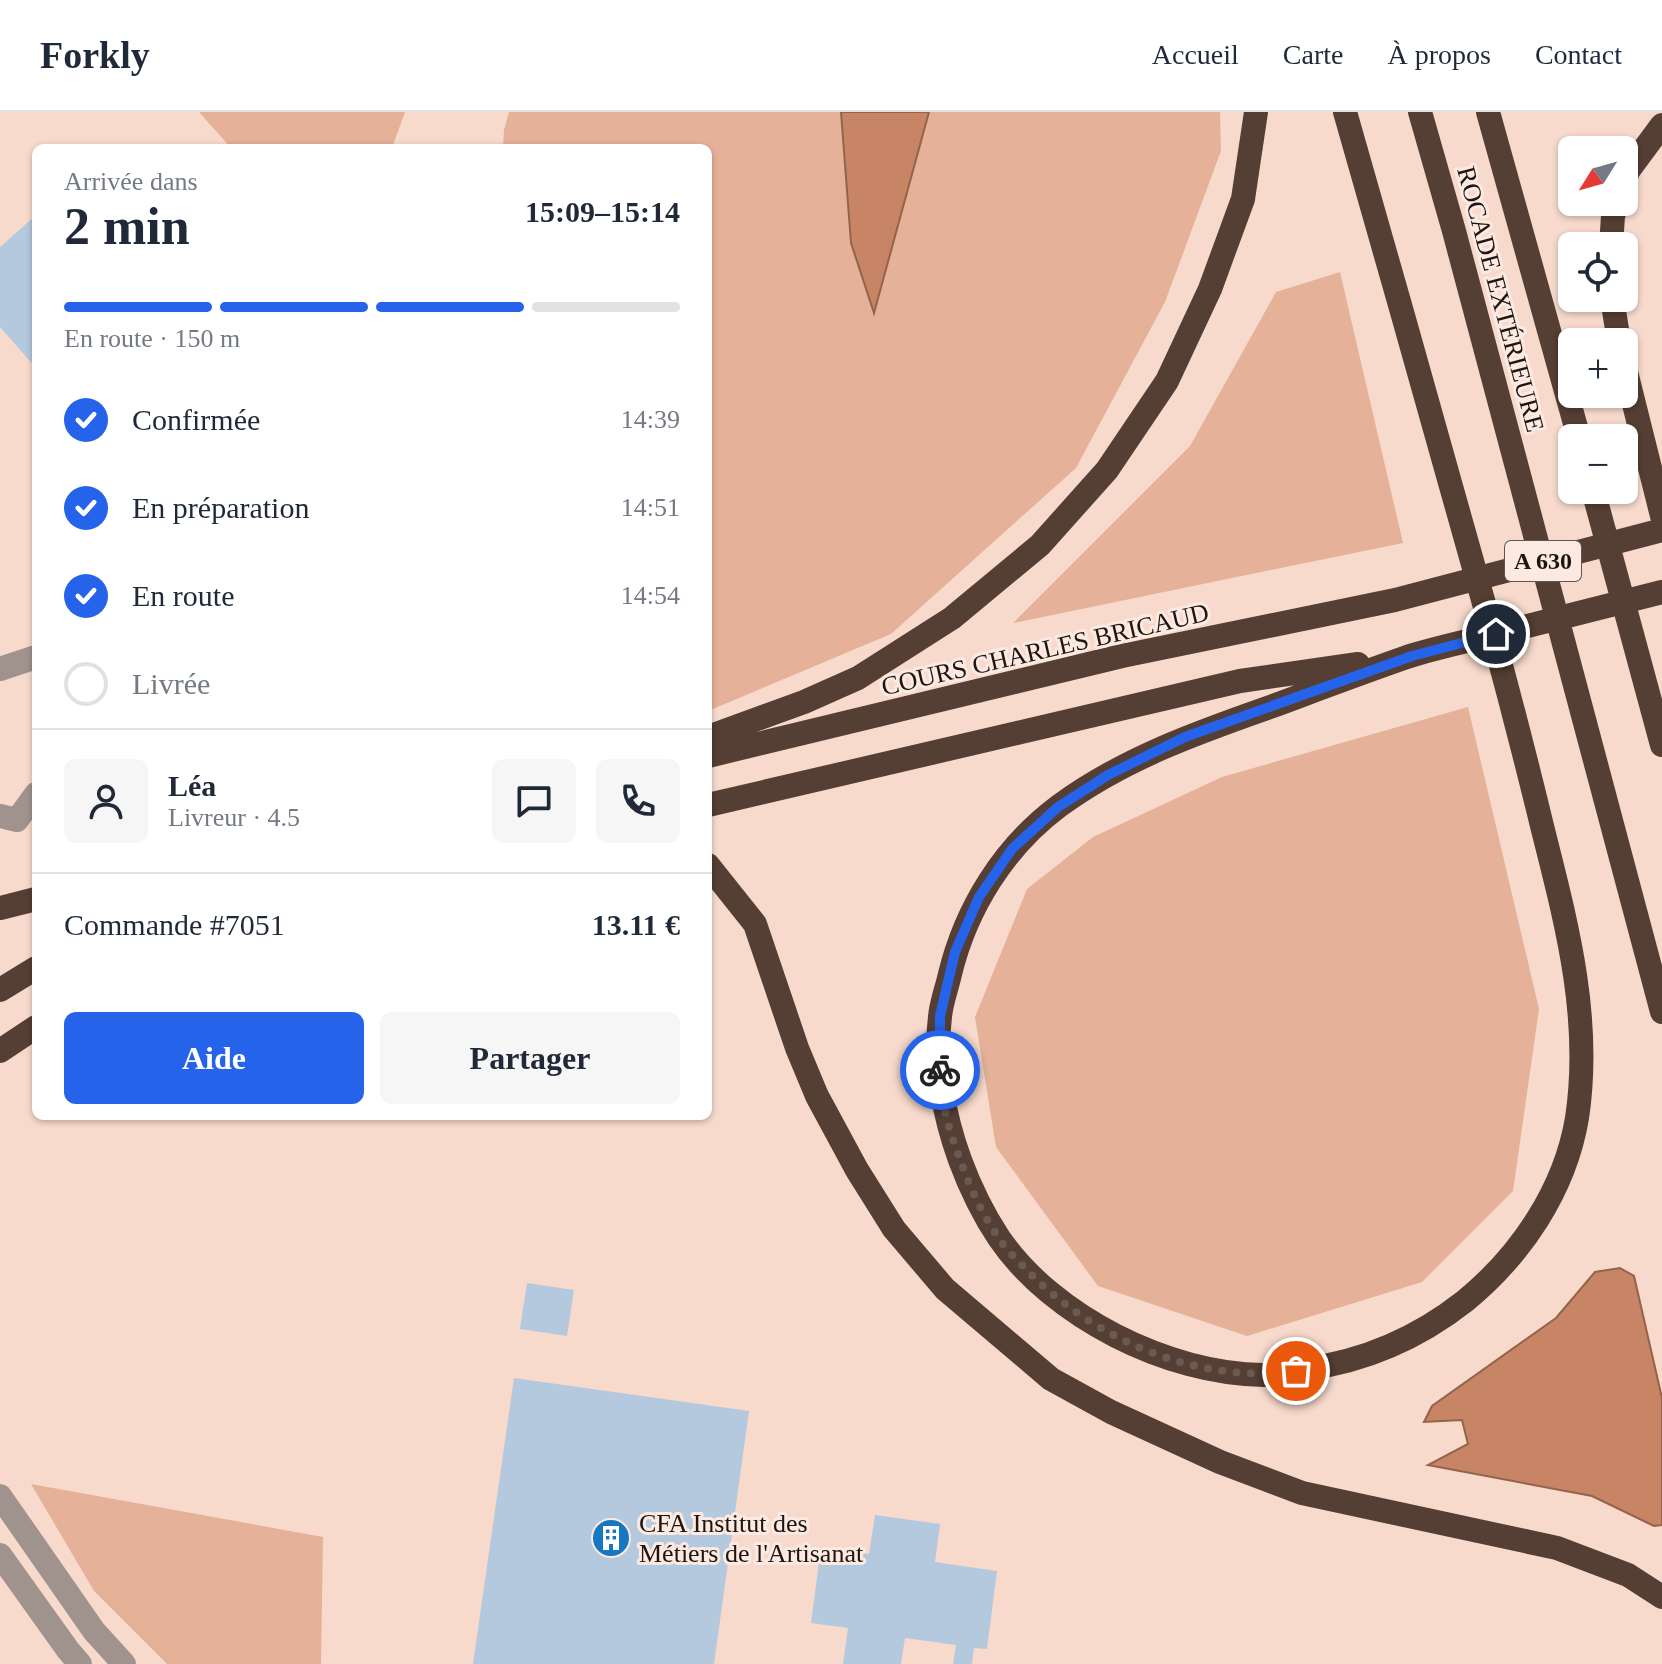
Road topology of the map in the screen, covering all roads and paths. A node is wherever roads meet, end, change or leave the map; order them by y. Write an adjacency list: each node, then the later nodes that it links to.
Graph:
1 (1256, 112): 16 (highway)
2 (1345, 112): 13 (highway)
3 (1420, 112): 27 (highway, ROCADE EXTÉRIEURE / A 630)
4 (1488, 112): 8 (highway)
5 (1662, 125): 6 (highway)
6 (1638, 157)
7 (1635, 408): 10 (highway)
8 (1575, 424)
9 (1597, 504): 17 (highway, A 630)
10 (1662, 516)
11 (1662, 530): 18 (highway, COURS CHARLES BRICAUD)
12 (1662, 592): 13 (highway)
13 (1412, 656): 20 (highway)
14 (32, 658): 15 (street)
15 (0, 669)
16 (712, 736)
17 (1662, 745)
18 (712, 755)
19 (32, 799): 21 (street)
20 (712, 804)
21 (0, 816)
22 (712, 870): 32 (highway)
23 (32, 900): 24 (highway)
24 (0, 908)
25 (32, 970): 26 (highway)
26 (0, 990)
27 (1662, 1012)
28 (32, 1030): 29 (highway)
29 (0, 1051)
30 (0, 1496): 34 (street)
31 (0, 1555): 33 (street)
32 (1662, 1597)
33 (80, 1664)
34 (124, 1664)

